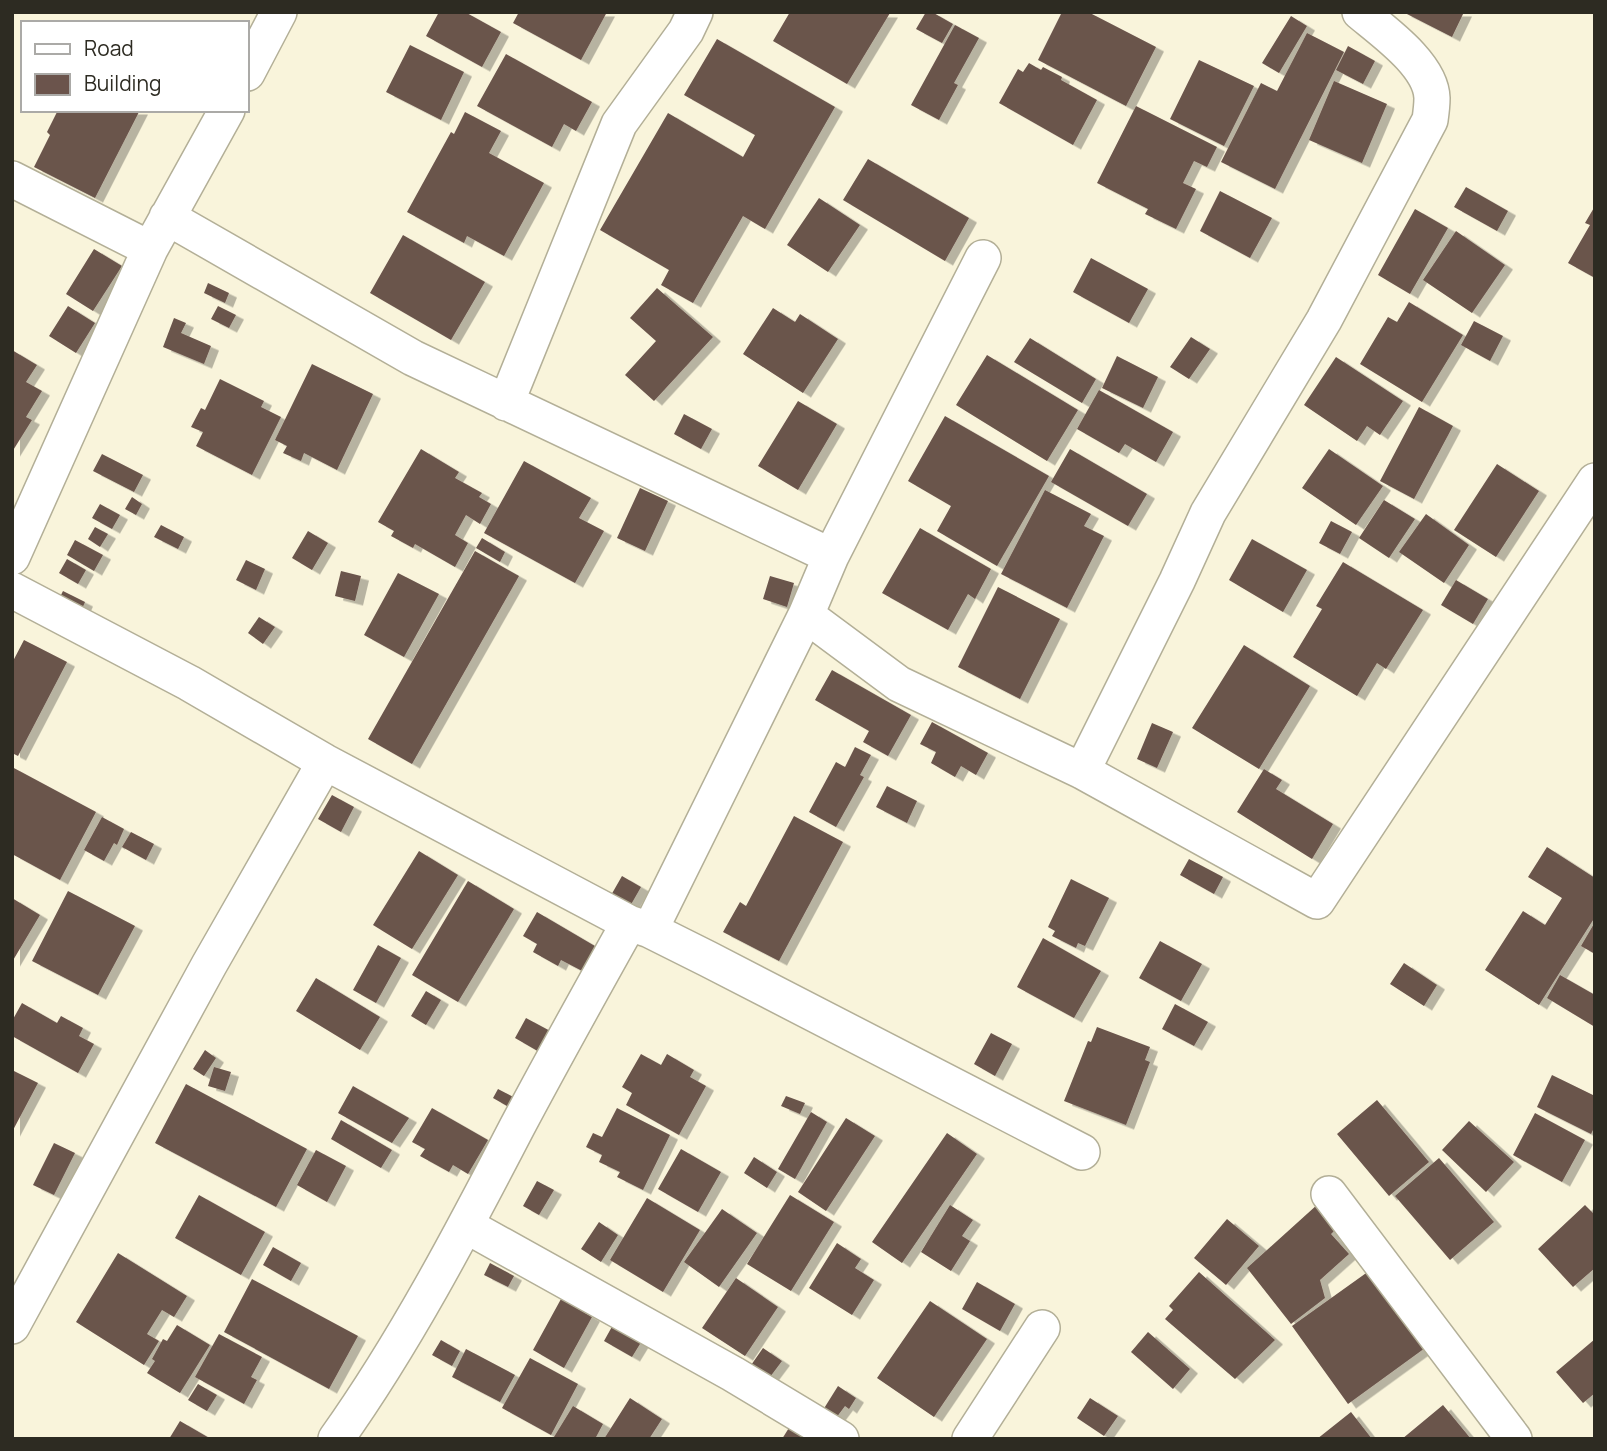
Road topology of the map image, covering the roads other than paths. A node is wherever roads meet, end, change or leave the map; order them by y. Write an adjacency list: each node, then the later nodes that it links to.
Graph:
1 (279, 12): 4 (street)
2 (695, 12): 10 (street)
3 (1360, 12): 18 (street)
4 (248, 71)
5 (226, 112): 7 (street)
6 (12, 179): 8 (street)
7 (167, 217): 8 (street); 10 (street)
8 (150, 249): 12 (street)
9 (982, 258): 13 (street)
10 (506, 403): 13 (street)
11 (1595, 481): 18 (street)
12 (26, 493): 14 (street)
13 (831, 556): 16 (street)
14 (12, 557)
15 (12, 590): 17 (street)
16 (806, 615): 18 (street); 19 (street)
17 (325, 762): 19 (street); 23 (street)
18 (1082, 771)
19 (640, 926): 20 (street); 22 (street)
20 (1082, 1152)
21 (1329, 1194): 28 (street)
22 (467, 1226): 25 (street); 26 (street)
23 (12, 1326)
24 (1042, 1328): 27 (street)
25 (337, 1439)
26 (841, 1439)
27 (970, 1439)
28 (1514, 1439)

